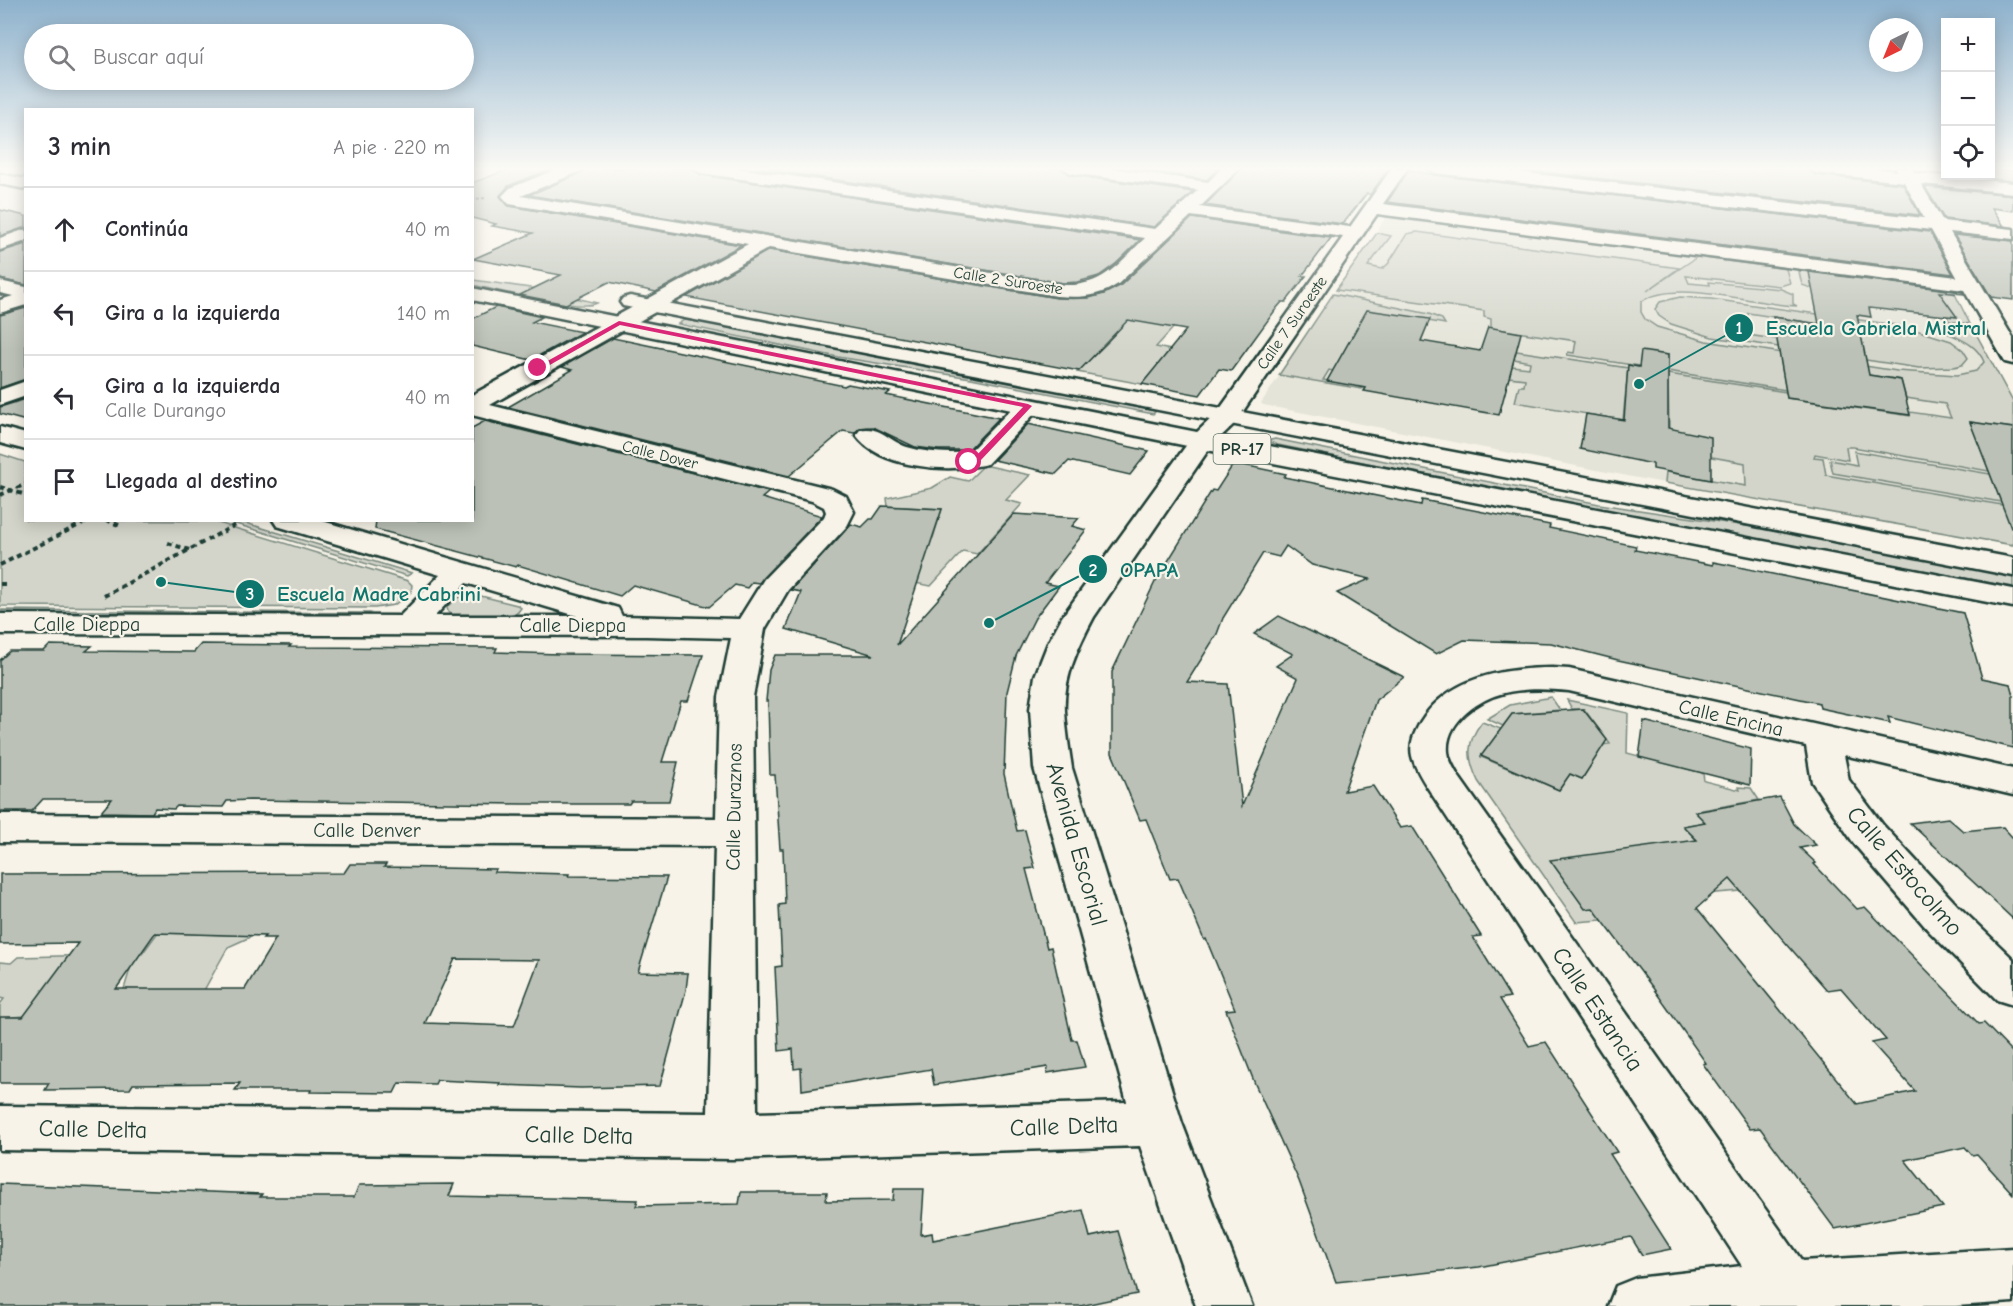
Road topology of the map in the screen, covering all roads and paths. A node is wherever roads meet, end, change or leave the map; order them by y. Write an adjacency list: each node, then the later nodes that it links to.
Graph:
1 (691, 229): 13 (street, Calle 2 Suroeste)
2 (1111, 229): 12 (street)
3 (1166, 229): 12 (street)
4 (1324, 229): 9 (street)
5 (1357, 229): 9 (street, Calle 7 Suroeste)
6 (1535, 229): 16 (street)
7 (1939, 229): 16 (street)
8 (1965, 229): 10 (street)
9 (1354, 233): 30 (street, Calle 7 Suroeste)
10 (2013, 234)
11 (24, 235): 14 (street)
12 (1159, 236): 13 (street, Calle 2 Suroeste)
13 (766, 242): 21 (street)
14 (0, 244)
15 (474, 271): 21 (street, PR-17)
16 (1973, 285): 24 (street)
17 (0, 287): 18 (street)
18 (24, 293)
19 (474, 294): 23 (street, PR-17)
20 (24, 299): 22 (street)
21 (650, 306): 23 (street); 30 (street, PR-17)
22 (0, 307)
23 (619, 323): 27 (street); 28 (street, PR-17)
24 (2013, 357)
25 (24, 389): 26 (street)
26 (0, 398)
27 (474, 405)
28 (1028, 406): 30 (street, PR-17); 32 (street)
29 (474, 407): 39 (street, Calle Dover)
30 (1214, 429): 48 (street, PR-17); 52 (street, PR-17); 64 (street, Avenida Escorial)
31 (0, 435): 33 (street)
32 (868, 435)
33 (24, 441)
34 (24, 485): 36 (path)
35 (0, 487): 36 (path)
36 (10, 491): 37 (path); 38 (path)
37 (24, 494)
38 (0, 495)
39 (840, 512): 57 (street, Calle Duraznos)
40 (85, 522): 47 (path)
41 (111, 522): 44 (path)
42 (294, 522): 49 (street)
43 (235, 525): 46 (path)
44 (121, 526)
45 (168, 543): 46 (path)
46 (190, 550): 53 (path)
47 (0, 565)
48 (2013, 567)
49 (460, 572): 55 (street); 56 (street)
50 (0, 584): 51 (path)
51 (5, 584)
52 (2013, 598)
53 (97, 600)
54 (0, 624): 55 (street, Calle Dieppa)
55 (410, 624): 56 (street, Calle Dieppa)
56 (646, 626): 57 (street, Calle Dieppa)
57 (749, 629): 62 (street, Calle Duraznos)
58 (1452, 706): 59 (street, Calle Encina); 68 (street, Calle Estancia)
59 (1822, 740): 60 (street, Calle Encina); 63 (street, Calle Estocolmo)
60 (2013, 782)
61 (0, 828): 62 (street, Calle Denver)
62 (733, 832): 66 (street, Calle Duraznos)
63 (2013, 987)
64 (1157, 1123): 66 (street, Calle Delta); 69 (street, Avenida Escorial)
65 (0, 1128): 66 (street, Calle Delta)
66 (732, 1136)
67 (2013, 1275): 68 (street)
68 (1795, 1298): 70 (street)
69 (1224, 1306)
70 (1636, 1306)

